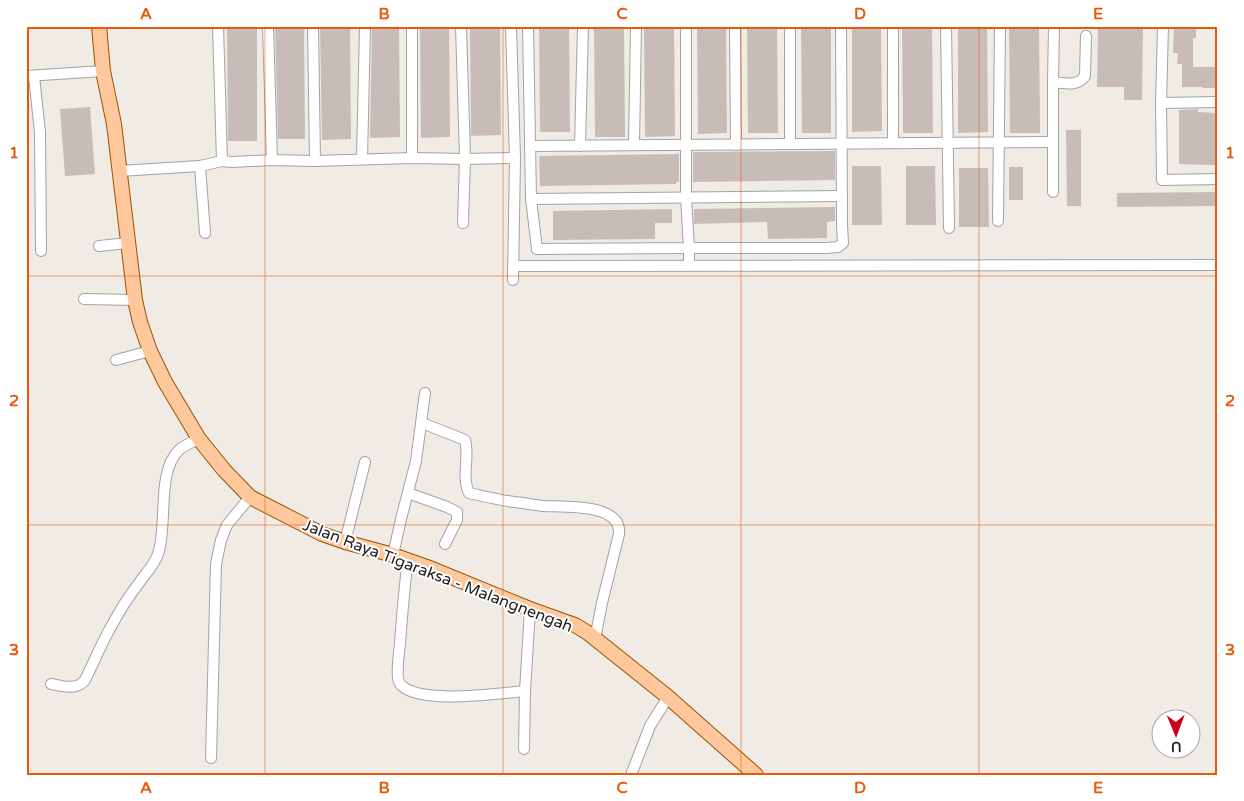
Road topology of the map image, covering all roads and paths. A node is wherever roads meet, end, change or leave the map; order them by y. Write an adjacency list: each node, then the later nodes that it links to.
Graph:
1 (99, 26): 22 (main road, Jalan Raya Tigaraksa - Malangnengah)
2 (218, 26): 43 (street)
3 (268, 26): 42 (street)
4 (313, 26): 44 (street)
5 (365, 26): 40 (street)
6 (412, 26): 38 (street)
7 (461, 26): 41 (street)
8 (510, 26): 39 (street)
9 (528, 26): 36 (street)
10 (583, 26): 37 (street)
11 (636, 26): 33 (street)
12 (686, 26): 34 (street)
13 (735, 26): 35 (street)
14 (790, 26): 31 (street)
15 (841, 26): 32 (street)
16 (894, 26): 29 (street)
17 (946, 26): 30 (street)
18 (1000, 26): 27 (street)
19 (1054, 26): 24 (street)
20 (1163, 26): 25 (street)
21 (1086, 36): 24 (street)
22 (103, 71): 23 (street); 46 (main road, Jalan Raya Tigaraksa - Malangnengah)
23 (30, 76): 59 (street)
24 (1053, 82): 28 (street)
25 (1161, 102): 26 (street); 47 (street)
26 (1218, 102)
27 (999, 142): 28 (street); 30 (street); 52 (street)
28 (1053, 142): 48 (street)
29 (893, 143): 30 (street); 32 (street)
30 (948, 143): 54 (street)
31 (790, 144): 32 (street); 35 (street)
32 (842, 144): 49 (street)
33 (634, 145): 34 (street); 37 (street)
34 (686, 145): 35 (street); 50 (street)
35 (736, 145)
36 (530, 146): 37 (street); 51 (street)
37 (580, 146)
38 (412, 158): 40 (street); 41 (street)
39 (515, 158): 41 (street); 62 (street)
40 (362, 159): 44 (street)
41 (465, 159): 53 (street)
42 (272, 160): 43 (street); 44 (street)
43 (222, 161): 45 (street)
44 (315, 161)
45 (200, 166): 46 (street); 55 (street)
46 (119, 170): 56 (main road, Jalan Raya Tigaraksa - Malangnengah)
47 (1218, 179)
48 (1053, 192)
49 (842, 196): 50 (street); 58 (street)
50 (686, 197): 51 (street); 58 (street)
51 (532, 199): 58 (street)
52 (998, 221)
53 (463, 223)
54 (949, 228)
55 (204, 233)
56 (128, 243): 57 (street); 65 (main road, Jalan Raya Tigaraksa - Malangnengah)
57 (99, 246)
58 (689, 248): 60 (street)
59 (41, 251)
60 (689, 265): 61 (street); 62 (street)
61 (1218, 265)
62 (513, 266): 63 (street)
63 (514, 280)
64 (84, 299): 65 (street)
65 (135, 300): 66 (main road, Jalan Raya Tigaraksa - Malangnengah)
66 (150, 351): 67 (street); 70 (main road, Jalan Raya Tigaraksa - Malangnengah)
67 (116, 360)
68 (425, 393): 69 (street)
69 (422, 423): 72 (street); 79 (street)
70 (199, 438): 73 (main road, Jalan Raya Tigaraksa - Malangnengah); 80 (street)
71 (365, 462): 74 (street)
72 (408, 493): 75 (street); 76 (street)
73 (250, 497): 74 (main road, Jalan Raya Tigaraksa - Malangnengah); 84 (street)
74 (345, 542): 76 (main road, Jalan Raya Tigaraksa - Malangnengah)
75 (446, 544)
76 (392, 555): 77 (main road, Jalan Raya Tigaraksa - Malangnengah)
77 (408, 560): 78 (main road, Jalan Raya Tigaraksa - Malangnengah); 81 (street)
78 (530, 609): 79 (main road, Jalan Raya Tigaraksa - Malangnengah); 81 (street)
79 (595, 639): 82 (main road, Jalan Raya Tigaraksa - Malangnengah)
80 (50, 684)
81 (525, 691): 83 (street)
82 (668, 697): 85 (street); 86 (main road, Jalan Raya Tigaraksa - Malangnengah)
83 (524, 749)
84 (211, 758)
85 (631, 775)
86 (756, 775)

